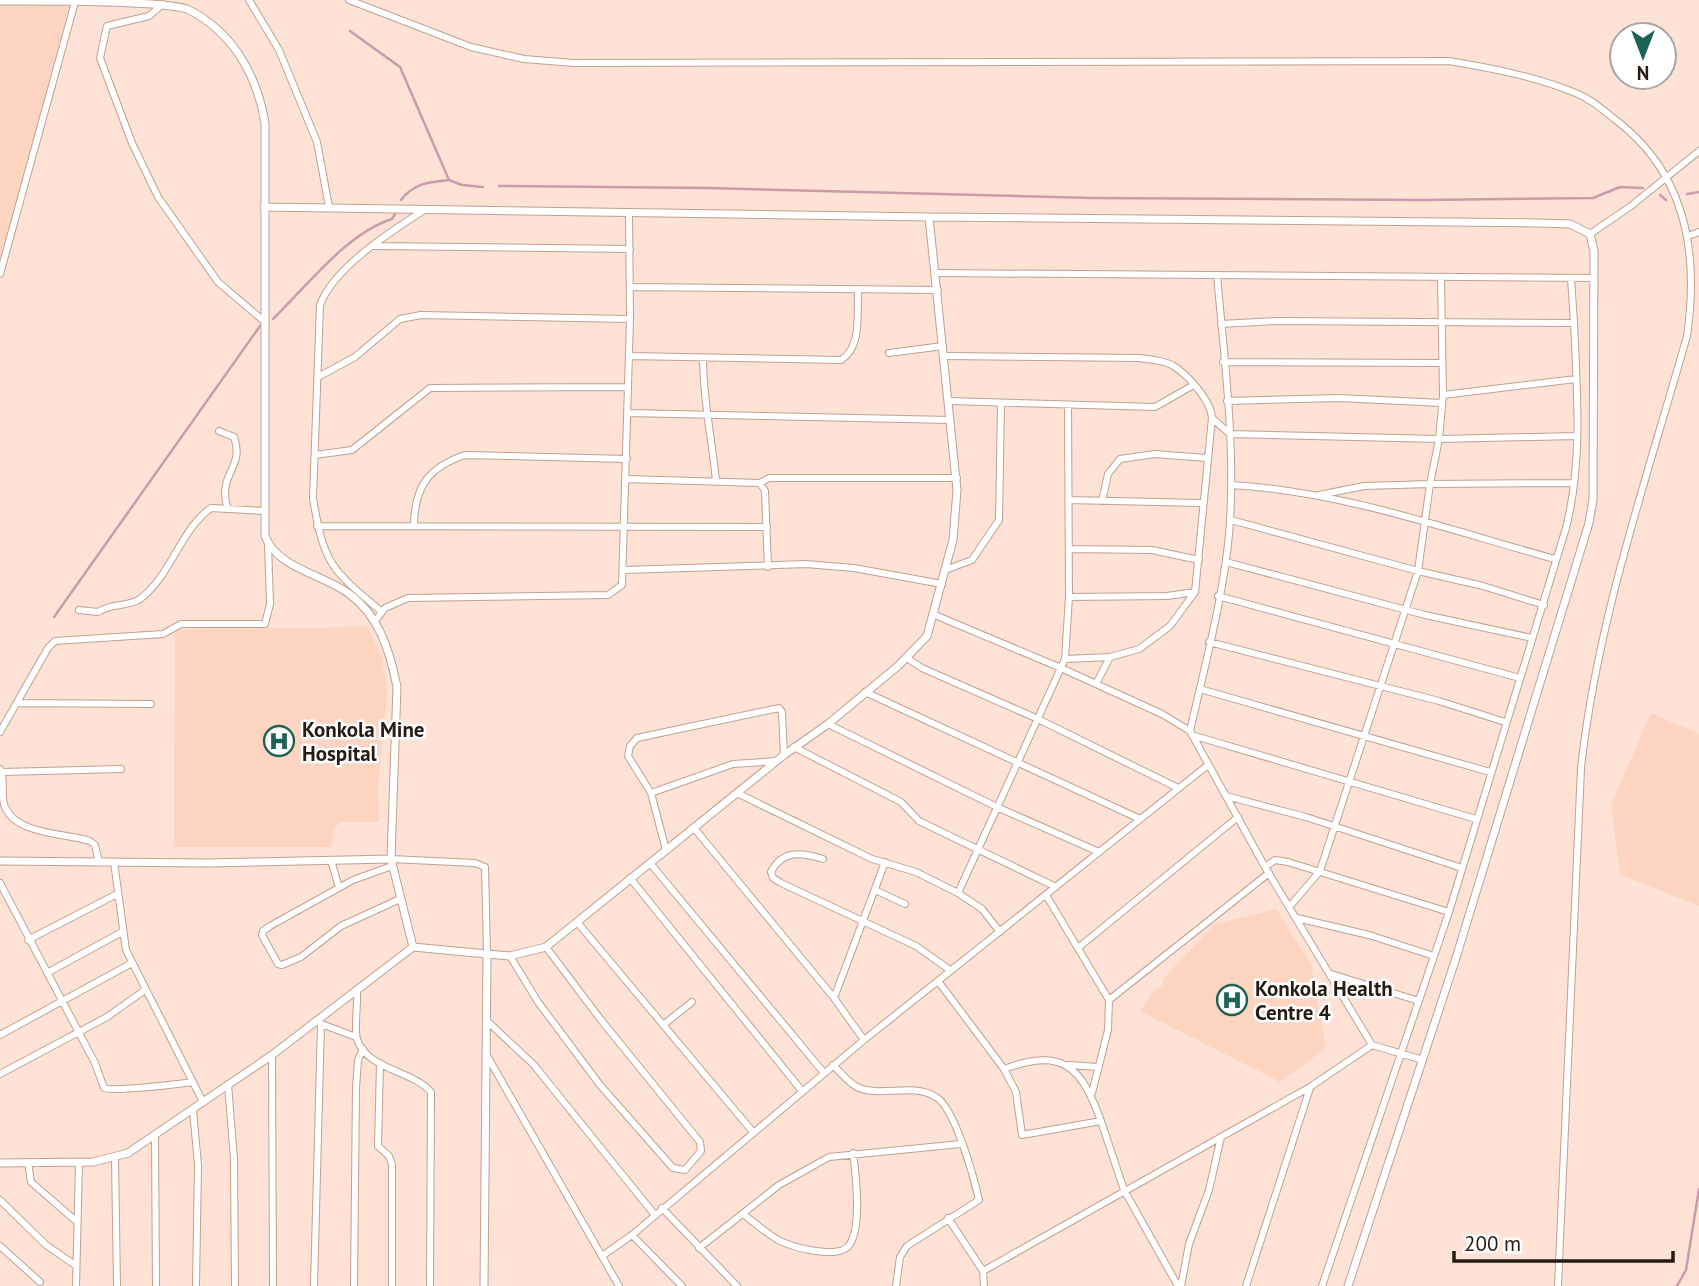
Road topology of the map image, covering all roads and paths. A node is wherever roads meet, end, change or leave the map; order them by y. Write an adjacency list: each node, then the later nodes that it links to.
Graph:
1 (248, 0): 11 (street)
2 (349, 0): 9 (street)
3 (0, 1): 4 (street)
4 (75, 2): 5 (street); 21 (street)
5 (163, 4): 10 (street); 30 (street)
6 (1699, 151): 7 (street)
7 (1691, 158): 8 (street); 9 (street)
8 (1699, 160)
9 (1667, 177): 16 (street); 17 (street)
10 (264, 207): 11 (street); 30 (street)
11 (328, 207): 12 (street)
12 (426, 209): 13 (street); 18 (street)
13 (629, 212): 14 (street); 19 (street)
14 (929, 217): 16 (street); 20 (street)
15 (1699, 232): 17 (street)
16 (1590, 234): 25 (street)
17 (1688, 236): 260 (street)
18 (374, 246): 19 (street); 41 (street)
19 (630, 249): 26 (street)
20 (935, 272): 22 (street); 27 (street)
21 (0, 275)
22 (1217, 275): 23 (street); 32 (street)
23 (1441, 278): 24 (street); 33 (street)
24 (1571, 278): 25 (street); 31 (street)
25 (1594, 278): 201 (street)
26 (630, 287): 28 (street); 29 (street)
27 (937, 290): 28 (street); 34 (street)
28 (858, 291): 38 (street)
29 (630, 319): 36 (street); 41 (street)
30 (265, 322): 74 (street)
31 (1574, 323): 33 (street); 42 (street)
32 (1221, 324): 33 (street); 39 (street)
33 (1441, 324): 40 (street)
34 (943, 346): 35 (street); 37 (street)
35 (889, 353)
36 (629, 356): 38 (street); 44 (street)
37 (944, 356): 43 (street); 46 (street)
38 (703, 358): 51 (street)
39 (1223, 362): 40 (street); 47 (street)
40 (1441, 363): 45 (street)
41 (318, 377): 59 (street)
42 (1576, 379): 45 (street); 57 (street)
43 (1192, 386): 49 (street); 53 (street)
44 (628, 387): 50 (street); 59 (street)
45 (1443, 399): 47 (street); 58 (street)
46 (948, 401): 48 (street); 54 (street)
47 (1227, 401): 52 (street)
48 (1001, 405): 49 (street); 88 (street)
49 (1069, 405): 70 (street)
50 (628, 413): 51 (street); 61 (street)
51 (708, 414): 54 (street); 64 (street)
52 (1228, 416): 53 (street); 56 (street)
53 (1212, 418): 56 (street); 60 (street)
54 (950, 419): 62 (street)
55 (219, 431): 73 (street)
56 (1230, 434): 58 (street); 68 (street)
57 (1576, 436): 58 (street); 66 (street)
58 (1439, 439): 67 (street)
59 (315, 455): 78 (street)
60 (1206, 458): 71 (street); 72 (street)
61 (627, 459): 63 (street); 77 (street)
62 (957, 478): 65 (street); 88 (street)
63 (627, 480): 64 (street); 79 (street)
64 (716, 481): 65 (street)
65 (760, 483): 80 (street)
66 (1574, 483): 67 (street); 84 (street)
67 (1430, 484): 69 (street); 76 (street)
68 (1231, 485): 69 (street); 75 (street)
69 (1317, 496): 76 (street)
70 (1069, 500): 71 (street); 82 (street)
71 (1102, 501): 72 (street)
72 (1201, 503): 83 (street)
73 (227, 507): 74 (street); 96 (street)
74 (265, 511): 81 (street)
75 (1230, 520): 85 (street); 89 (street)
76 (1423, 522): 84 (street); 89 (street)
77 (414, 524): 78 (street); 79 (street)
78 (317, 526): 97 (street)
79 (625, 527): 80 (street); 87 (street)
80 (767, 527): 86 (street)
81 (268, 545): 99 (street); 112 (street)
82 (1069, 549): 83 (street); 93 (street)
83 (1199, 559): 91 (street)
84 (1555, 559): 94 (street)
85 (1226, 562): 92 (street); 95 (street)
86 (768, 567): 87 (street); 90 (street)
87 (624, 570): 97 (street)
88 (945, 570): 90 (street)
89 (1418, 571): 94 (street); 95 (street)
90 (942, 584): 98 (street)
91 (1195, 592): 93 (street); 103 (street)
92 (1219, 596): 101 (street); 102 (street)
93 (1069, 597): 105 (street)
94 (1544, 605): 100 (street)
95 (1404, 609): 100 (street); 102 (street)
96 (79, 610)
97 (382, 612): 99 (street)
98 (935, 615): 104 (street); 106 (street)
99 (374, 621): 148 (street)
100 (1532, 638): 107 (street)
101 (1209, 642): 109 (street); 110 (street)
102 (1392, 643): 107 (street); 109 (street)
103 (1110, 657): 105 (street); 108 (street)
104 (906, 658): 111 (street); 114 (street)
105 (1065, 659): 106 (street)
106 (1061, 667): 108 (street); 114 (street)
107 (1520, 678): 115 (street)
108 (1096, 684): 118 (street)
109 (1378, 686): 115 (street); 119 (street)
110 (1200, 690): 118 (street); 119 (street)
111 (866, 692): 116 (street); 123 (street)
112 (18, 703): 113 (street); 117 (street)
113 (151, 704)
114 (1038, 719): 123 (street); 129 (street)
115 (1505, 722): 127 (street)
116 (828, 724): 120 (street); 133 (street)
117 (0, 732)
118 (1193, 733): 124 (street); 128 (street)
119 (1362, 735): 127 (street); 128 (street)
120 (794, 747): 121 (street); 139 (street)
121 (784, 755): 122 (street); 130 (street)
122 (777, 761): 130 (street); 131 (street)
123 (1018, 762): 133 (street); 135 (street)
124 (1208, 765): 129 (street); 132 (street)
125 (121, 769): 126 (street)
126 (1, 771): 145 (street)
127 (1490, 772): 136 (street)
128 (1348, 782): 136 (street); 137 (street)
129 (1178, 788): 135 (street)
130 (651, 793): 140 (street)
131 (737, 793): 138 (street); 147 (street)
132 (1225, 796): 134 (street); 137 (street)
133 (999, 808): 139 (street); 141 (street)
134 (1238, 817): 151 (street); 173 (street)
135 (1140, 819): 141 (street)
136 (1476, 820): 150 (street)
137 (1334, 826): 150 (street); 152 (street)
138 (694, 828): 140 (street); 184 (street)
139 (978, 848): 155 (street); 158 (street)
140 (666, 850): 149 (street)
141 (1099, 852): 155 (street)
142 (823, 859): 166 (street)
143 (331, 860): 146 (street); 148 (street); 156 (street)
144 (0, 861): 145 (street)
145 (99, 862): 146 (street)
146 (114, 862): 159 (street)
147 (885, 862): 157 (street); 158 (street)
148 (391, 863): 156 (street); 161 (street); 174 (street)
149 (650, 863): 153 (street); 207 (street)
150 (1462, 868): 164 (street)
151 (1267, 870): 152 (street); 163 (street); 185 (street)
152 (1320, 871): 163 (street); 164 (street)
153 (630, 878): 167 (street); 212 (street)
154 (0, 883): 170 (street)
155 (1056, 887): 160 (street)
156 (339, 888): 161 (street)
157 (875, 890): 162 (street); 166 (street)
158 (958, 893): 169 (street)
159 (117, 894): 168 (street); 170 (street)
160 (1046, 895): 169 (street); 173 (street)
161 (400, 899): 171 (street)
162 (905, 904)
163 (1290, 905): 165 (street)
164 (1448, 912): 176 (street)
165 (1297, 918): 176 (street); 180 (street)
166 (864, 920): 178 (street); 184 (street)
167 (577, 922): 172 (street); 191 (street)
168 (122, 932): 177 (street); 179 (street)
169 (1000, 932): 178 (street)
170 (28, 940): 179 (street)
171 (413, 947): 174 (street); 183 (street)
172 (546, 947): 175 (street); 175 (street)
173 (1078, 948): 185 (street)
174 (487, 954): 175 (street); 189 (street)
175 (510, 956)
176 (1434, 956): 187 (street)
177 (132, 963): 182 (street); 186 (street)
178 (950, 971): 181 (street)
179 (47, 973): 186 (street)
180 (1331, 974): 187 (street); 196 (street)
181 (938, 981): 195 (street); 206 (street)
182 (145, 990): 192 (street); 209 (street)
183 (357, 990): 190 (street); 194 (street)
184 (834, 998): 195 (street)
185 (1109, 1000): 205 (street)
186 (60, 1001): 192 (street); 193 (street)
187 (1419, 1001): 200 (street)
188 (692, 1002): 191 (street)
189 (486, 1020): 198 (street); 229 (street)
190 (318, 1022): 194 (street); 199 (street); 246 (street)
191 (663, 1025): 217 (street)
192 (79, 1032): 208 (street); 209 (street)
193 (0, 1035)
194 (356, 1037): 197 (street)
195 (864, 1040): 203 (street)
196 (1372, 1045): 200 (street); 211 (street)
197 (363, 1049): 202 (street); 247 (street)
198 (485, 1053): 236 (street); 250 (street)
199 (272, 1055): 210 (street); 245 (street)
200 (1399, 1055): 201 (street); 258 (street)
201 (1423, 1060): 259 (street)
202 (380, 1063): 248 (street); 249 (street)
203 (833, 1065): 207 (street); 220 (street)
204 (1067, 1065): 205 (street); 206 (street); 213 (street)
205 (1098, 1067): 213 (street)
206 (1004, 1069): 216 (street)
207 (824, 1073): 212 (street)
208 (0, 1074)
209 (193, 1082): 214 (street)
210 (228, 1084): 214 (street); 244 (street)
211 (1310, 1087): 219 (street); 257 (street)
212 (802, 1091): 217 (street)
213 (1092, 1093): 216 (street)
214 (203, 1102): 215 (street)
215 (193, 1110): 218 (street); 243 (street)
216 (1101, 1121): 226 (street)
217 (753, 1132): 228 (street)
218 (155, 1137): 222 (street); 242 (street)
219 (1221, 1137): 226 (street); 256 (street)
220 (961, 1144): 221 (street); 231 (street)
221 (853, 1153): 230 (street); 230 (street)
222 (115, 1158): 225 (street); 241 (street)
223 (28, 1162): 224 (street); 225 (street); 232 (street)
224 (0, 1163)
225 (79, 1163): 232 (street)
226 (1124, 1190): 238 (street); 256 (street)
227 (0, 1200): 237 (street)
228 (662, 1208): 229 (street); 235 (street)
229 (654, 1214): 233 (street)
230 (743, 1214): 235 (street)
231 (948, 1218): 238 (street); 254 (street)
232 (76, 1221): 237 (street)
233 (632, 1235): 236 (street); 252 (street)
234 (0, 1245): 239 (street)
235 (699, 1248): 253 (street)
236 (602, 1256): 251 (street)
237 (75, 1265): 240 (street)
238 (984, 1271): 255 (street)
239 (40, 1282)
240 (76, 1286)
241 (117, 1286)
242 (156, 1286)
243 (197, 1286)
244 (235, 1286)
245 (273, 1286)
246 (314, 1286)
247 (354, 1286)
248 (392, 1286)
249 (430, 1286)
250 (484, 1286)
251 (619, 1286)
252 (682, 1286)
253 (737, 1286)
254 (896, 1286)
255 (984, 1286)
256 (1180, 1286)
257 (1246, 1286)
258 (1322, 1286)
259 (1348, 1286)
260 (1558, 1286)

